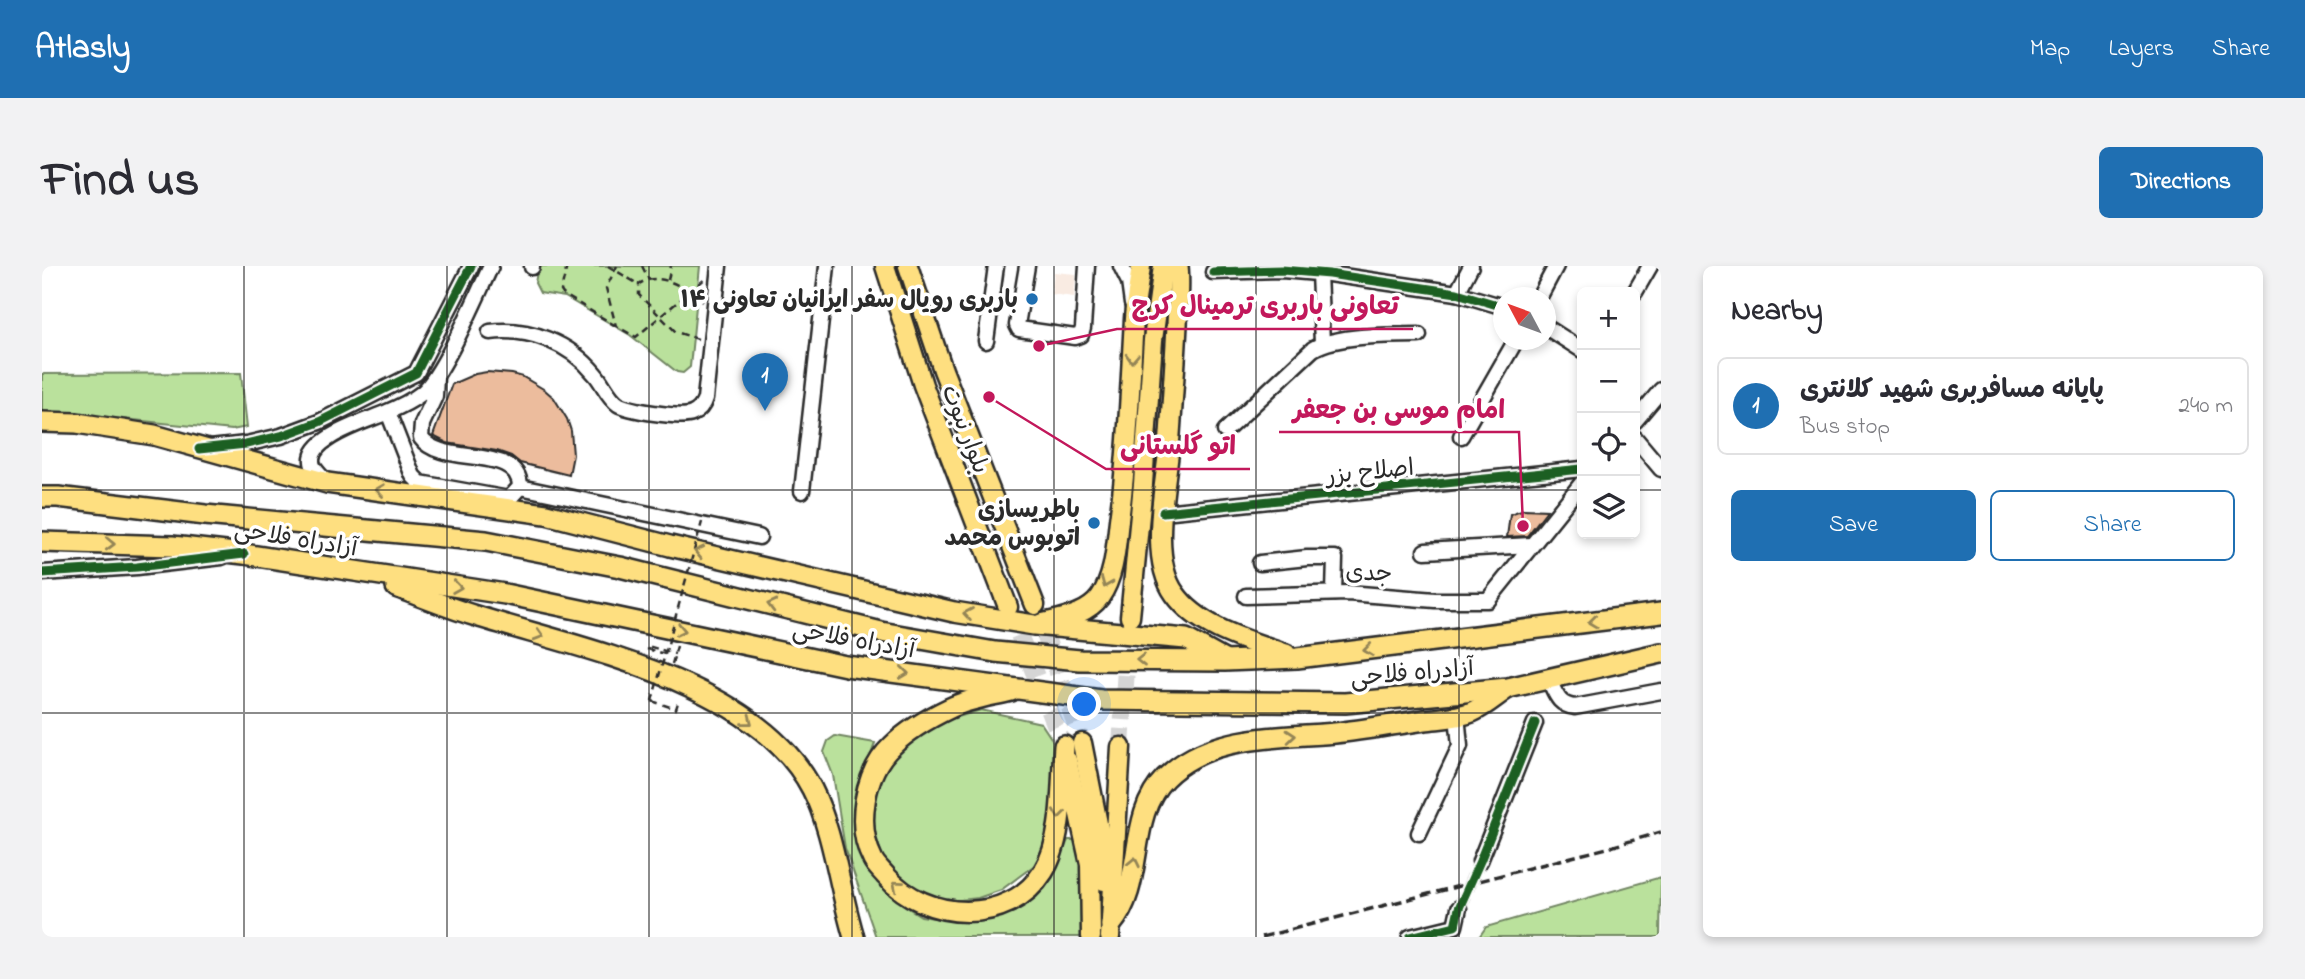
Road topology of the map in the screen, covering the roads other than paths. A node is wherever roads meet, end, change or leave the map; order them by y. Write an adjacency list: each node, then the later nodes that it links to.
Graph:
1 (471, 266): 36 (street)
2 (491, 266): 31 (street)
3 (827, 266): 47 (street)
4 (885, 266): 61 (main road, بلوار نبوت)
5 (908, 266): 60 (main road, بلوار نبوت)
6 (996, 266): 27 (street)
7 (1027, 266): 8 (street)
8 (1087, 266)
9 (1121, 266): 23 (street)
10 (1141, 266): 23 (main road)
11 (1163, 266): 63 (main road)
12 (1178, 266): 49 (highway)
13 (1471, 266): 21 (street)
14 (1556, 266): 19 (street)
15 (1650, 266): 20 (street)
16 (1321, 270): 18 (street); 21 (street); 28 (street)
17 (714, 271): 24 (street)
18 (1213, 272)
19 (1545, 287)
20 (1638, 287)
21 (1457, 293): 22 (street)
22 (1493, 303)
23 (1134, 314): 64 (main road, one-way to 64)
24 (490, 332)
25 (1556, 334): 29 (street)
26 (1419, 335): 28 (street)
27 (986, 341)
28 (1322, 343): 37 (street)
29 (1577, 347)
30 (1510, 350): 39 (street)
31 (436, 377): 33 (street); 45 (street)
32 (1661, 390): 34 (street)
33 (388, 412): 38 (street); 45 (street)
34 (1640, 415)
35 (42, 422): 41 (highway)
36 (319, 422): 38 (street); 41 (street)
37 (1225, 431)
38 (331, 436): 44 (street)
39 (1461, 436)
40 (1640, 444): 42 (street)
41 (199, 449): 44 (highway)
42 (1661, 469)
43 (1577, 470): 49 (street, اصلاح بزر)
44 (327, 482): 64 (highway, one-way to 44)
45 (520, 487): 50 (street)
46 (1577, 489): 52 (street)
47 (802, 491)
48 (42, 498): 67 (highway, آزادراه فلاحی, one-way to 48)
49 (1163, 512): 66 (highway)
50 (759, 537)
51 (42, 542): 54 (highway, آزادراه فلاحی, one-way to 54)
52 (1531, 545): 53 (street); 58 (street, جدی)
53 (1425, 551)
54 (244, 554): 56 (street); 57 (highway, آزادراه فلاحی)
55 (1260, 563): 58 (street)
56 (42, 573)
57 (359, 573): 69 (highway, آزادراه فلاحی, one-way to 69); 81 (highway, one-way to 81)
58 (1334, 593): 59 (street, جدی)
59 (1247, 596)
60 (1035, 605)
61 (1008, 607)
62 (1661, 613): 66 (highway, آزادراه فلاحی, one-way to 66)
63 (1130, 617)
64 (1034, 625): 67 (highway)
65 (1661, 653): 68 (highway, آزادراه فلاحی)
66 (1297, 658): 67 (highway, آزادراه فلاحی)
67 (1225, 661)
68 (1549, 680): 70 (highway, آزادراه فلاحی); 71 (street)
69 (1022, 688): 70 (highway, آزادراه فلاحی); 74 (highway, one-way to 69)
70 (1508, 688): 72 (highway)
71 (1661, 691)
72 (1457, 715): 76 (street); 79 (highway, one-way to 72)
73 (1535, 723): 77 (street)
74 (1073, 745): 79 (main road); 82 (main road)
75 (1121, 747): 79 (main road)
76 (1419, 833)
77 (1480, 861)
78 (1459, 908): 80 (street)
79 (1111, 931)
80 (1454, 931): 83 (street)
81 (854, 937)
82 (1091, 937)
83 (1410, 937)

